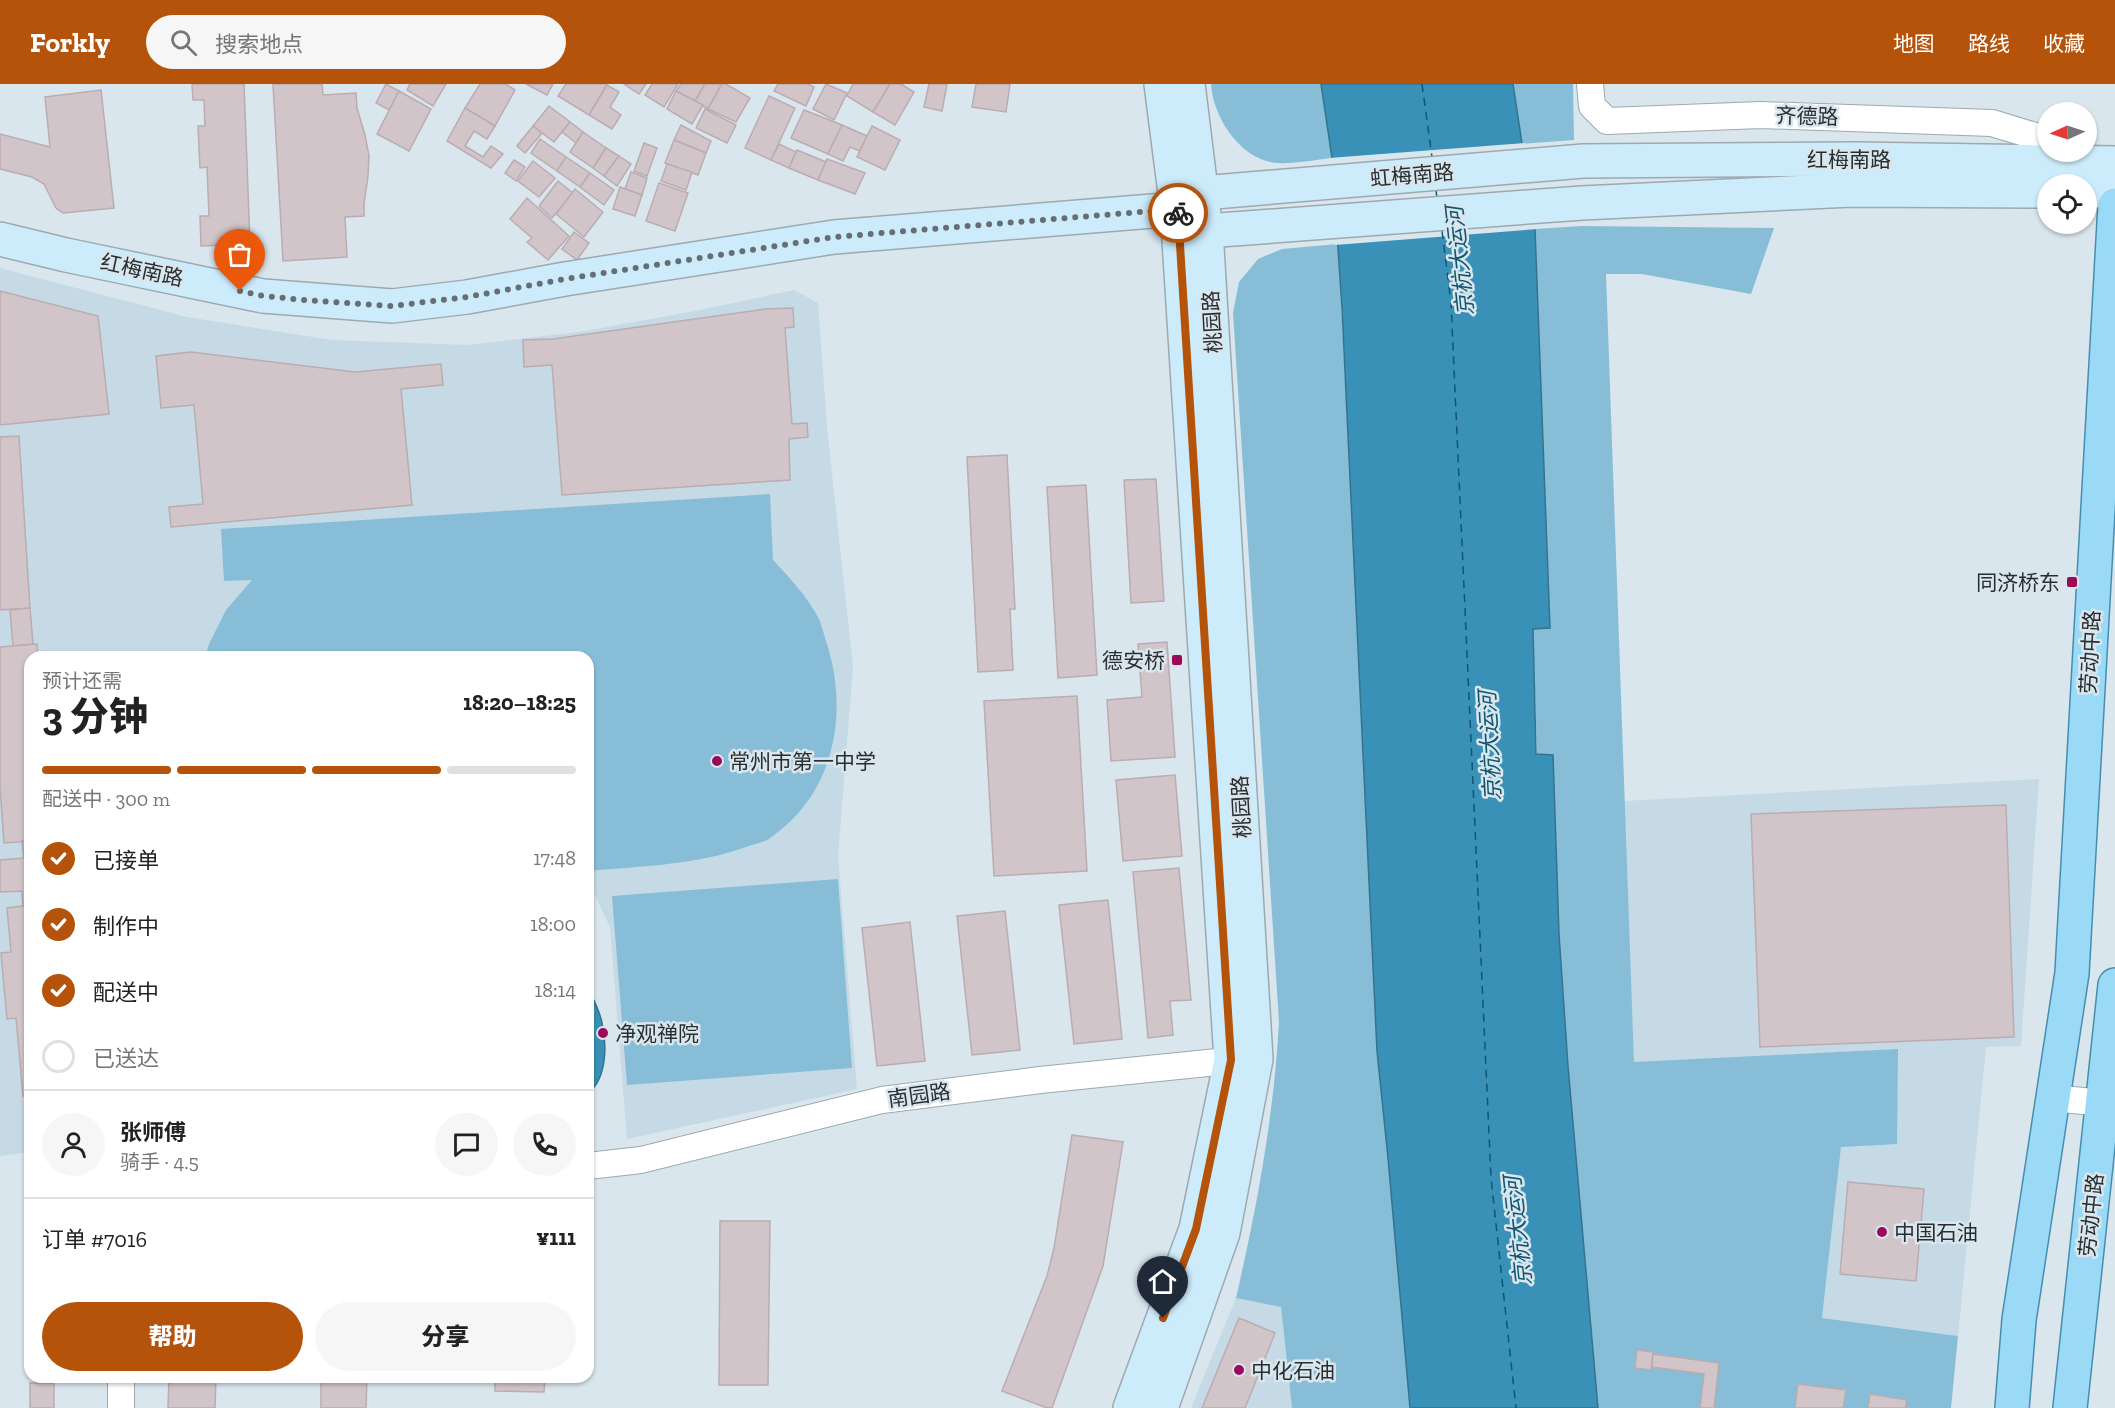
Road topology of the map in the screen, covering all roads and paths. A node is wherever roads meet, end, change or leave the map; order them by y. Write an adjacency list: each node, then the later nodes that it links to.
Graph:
1 (1161, 84): 12 (street, 桃园路)
2 (1188, 84): 12 (street)
3 (1590, 84): 4 (street, 齐德路)
4 (2037, 137)
5 (2097, 157): 7 (street)
6 (1583, 160): 7 (street, 红梅南路); 8 (street, 虹梅南路)
7 (2115, 163)
8 (1241, 190): 12 (street, 红梅南路)
9 (2037, 191): 13 (street, 红梅南路)
10 (2097, 191): 11 (street)
11 (2115, 191)
12 (1190, 201): 15 (street); 16 (street, 红梅南路); 18 (street, 桃园路)
13 (1582, 203): 15 (street, 虹梅南路)
14 (2115, 205): 19 (main road, 劳动中路)
15 (1206, 231): 18 (street, 桃园路)
16 (0, 239)
17 (2115, 986): 20 (main road, 劳动中路)
18 (1244, 1060): 21 (street, 南园路); 24 (street, 桃园路); 25 (street, 桃园路)
19 (2052, 1098): 20 (street); 26 (main road, 劳动中路)
20 (2109, 1104): 27 (main road, 劳动中路)
21 (594, 1165)
22 (121, 1383): 23 (street)
23 (121, 1408)
24 (1130, 1408)
25 (1161, 1408)
26 (2012, 1408)
27 (2070, 1408)

